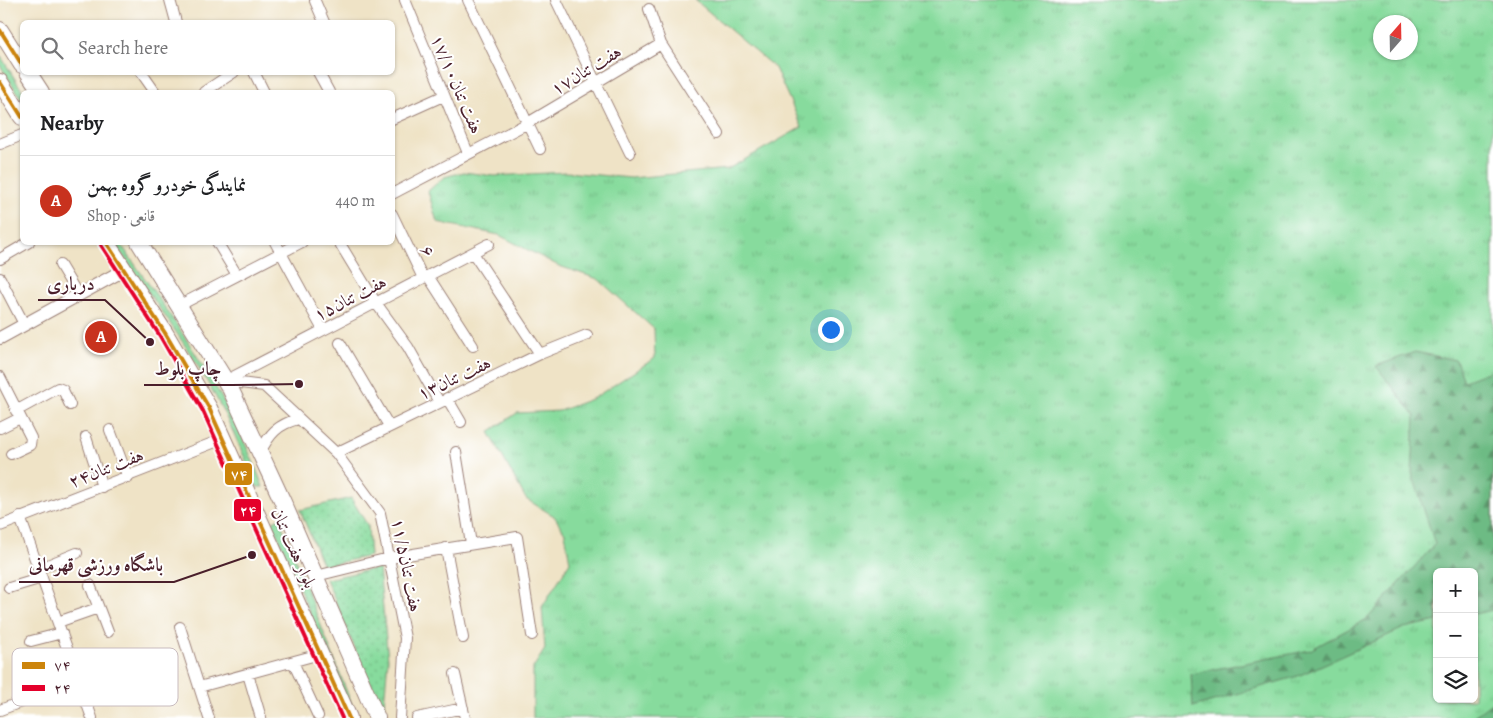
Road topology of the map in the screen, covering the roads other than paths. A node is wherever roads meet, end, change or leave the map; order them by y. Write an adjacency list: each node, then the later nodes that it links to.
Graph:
1 (170, 0): 7 (street)
2 (404, 0): 24 (street, ۱۷/۱۰هفت تنان)
3 (468, 0): 27 (street)
4 (556, 0): 18 (street)
5 (315, 1): 8 (street)
6 (649, 9): 10 (street)
7 (175, 20)
8 (321, 20)
9 (0, 30): 11 (main road)
10 (661, 44): 18 (street, ۱۷هفت تنان); 28 (street)
11 (20, 62)
12 (30, 75): 19 (main road)
13 (144, 75): 20 (street)
14 (230, 75): 21 (street)
15 (256, 75): 22 (street)
16 (320, 75): 23 (street)
17 (0, 82): 25 (main road)
18 (596, 83): 27 (street, ۱۷هفت تنان); 33 (street)
19 (40, 90)
20 (154, 90)
21 (207, 90)
22 (263, 90)
23 (327, 90)
24 (444, 96): 26 (street); 32 (street, ۱۷/۱۰هفت تنان)
25 (20, 114)
26 (395, 118)
27 (528, 124): 31 (street); 32 (street, ۱۷هفت تنان)
28 (719, 134)
29 (20, 136): 30 (street)
30 (0, 144)
31 (540, 150)
32 (468, 153): 34 (street, ۱۷هفت تنان)
33 (630, 153)
34 (395, 192)
35 (395, 220): 50 (street, ۶)
36 (489, 244): 44 (street, هفت تنان۱۵)
37 (24, 245): 46 (street)
38 (108, 245): 48 (main road, بلوار هفت تنان)
39 (140, 245): 54 (main road, بلوار هفت تنان)
40 (219, 245): 49 (street)
41 (276, 245): 45 (street)
42 (297, 245): 45 (street)
43 (342, 245): 53 (street)
44 (473, 252): 50 (street, هفت تنان۱۵); 61 (street)
45 (281, 254): 49 (street); 56 (street)
46 (0, 259)
47 (60, 265): 52 (street)
48 (124, 270): 52 (street); 73 (main road, بلوار هفت تنان)
49 (237, 275): 54 (street)
50 (425, 277): 53 (street, هفت تنان۱۵); 60 (street, ۶)
51 (0, 278): 55 (street)
52 (78, 295): 55 (street)
53 (376, 303): 56 (street, هفت تنان۱۵); 64 (street)
54 (180, 306): 63 (main road, بلوار هفت تنان)
55 (24, 324): 58 (street)
56 (323, 330): 63 (street, هفت تنان۱۵)
57 (587, 335): 61 (street, ۱۳هفت تنان)
58 (0, 338)
59 (340, 343): 69 (street)
60 (473, 346)
61 (540, 354): 64 (street, ۱۳هفت تنان)
62 (0, 377): 66 (street)
63 (226, 381): 67 (street); 77 (main road, بلوار هفت تنان)
64 (443, 400): 68 (street); 69 (street, ۱۳هفت تنان)
65 (70, 405): 66 (street)
66 (18, 415): 70 (street); 76 (street)
67 (299, 419): 75 (street, ۱۱/۵هفت تنان); 77 (street)
68 (461, 422)
69 (389, 426): 75 (street, ۱۳هفت تنان)
70 (0, 428)
71 (110, 430): 78 (street)
72 (86, 437): 79 (street)
73 (223, 439): 78 (street, هفت تنان۲۴); 81 (main road, بلوار هفت تنان)
74 (456, 452): 84 (street)
75 (336, 453): 87 (street, ۱۱/۵هفت تنان)
76 (11, 454)
77 (260, 454): 80 (main road, بلوار هفت تنان)
78 (128, 478): 79 (street, هفت تنان۲۴)
79 (102, 487): 82 (street, هفت تنان۲۴)
80 (282, 500): 81 (main road); 89 (main road, بلوار هفت تنان)
81 (256, 512): 101 (main road, بلوار هفت تنان)
82 (20, 517): 83 (street, هفت تنان۲۴); 88 (street)
83 (0, 526)
84 (471, 544): 85 (street); 97 (street)
85 (446, 548): 87 (street); 98 (street)
86 (77, 553): 88 (street)
87 (389, 558): 89 (street); 116 (street, ۱۱/۵هفت تنان)
88 (40, 573): 91 (street); 93 (street)
89 (316, 576): 115 (main road, بلوار هفت تنان)
90 (90, 585): 92 (street)
91 (9, 588)
92 (98, 608): 93 (street); 95 (street)
93 (58, 622): 96 (street)
94 (180, 627): 105 (street)
95 (108, 632)
96 (62, 633): 99 (street); 100 (street)
97 (532, 635)
98 (463, 638)
99 (31, 641)
100 (67, 648)
101 (320, 654): 102 (street); 114 (main road, بلوار هفت تنان)
102 (293, 662): 103 (street); 110 (street)
103 (248, 674): 105 (street); 113 (street)
104 (455, 674): 109 (street)
105 (199, 687): 112 (street)
106 (13, 706): 108 (street)
107 (88, 706): 111 (street)
108 (0, 710)
109 (464, 713): 117 (street)
110 (318, 716)
111 (92, 718)
112 (209, 718)
113 (261, 718)
114 (349, 718)
115 (377, 718)
116 (400, 718)
117 (417, 718)

